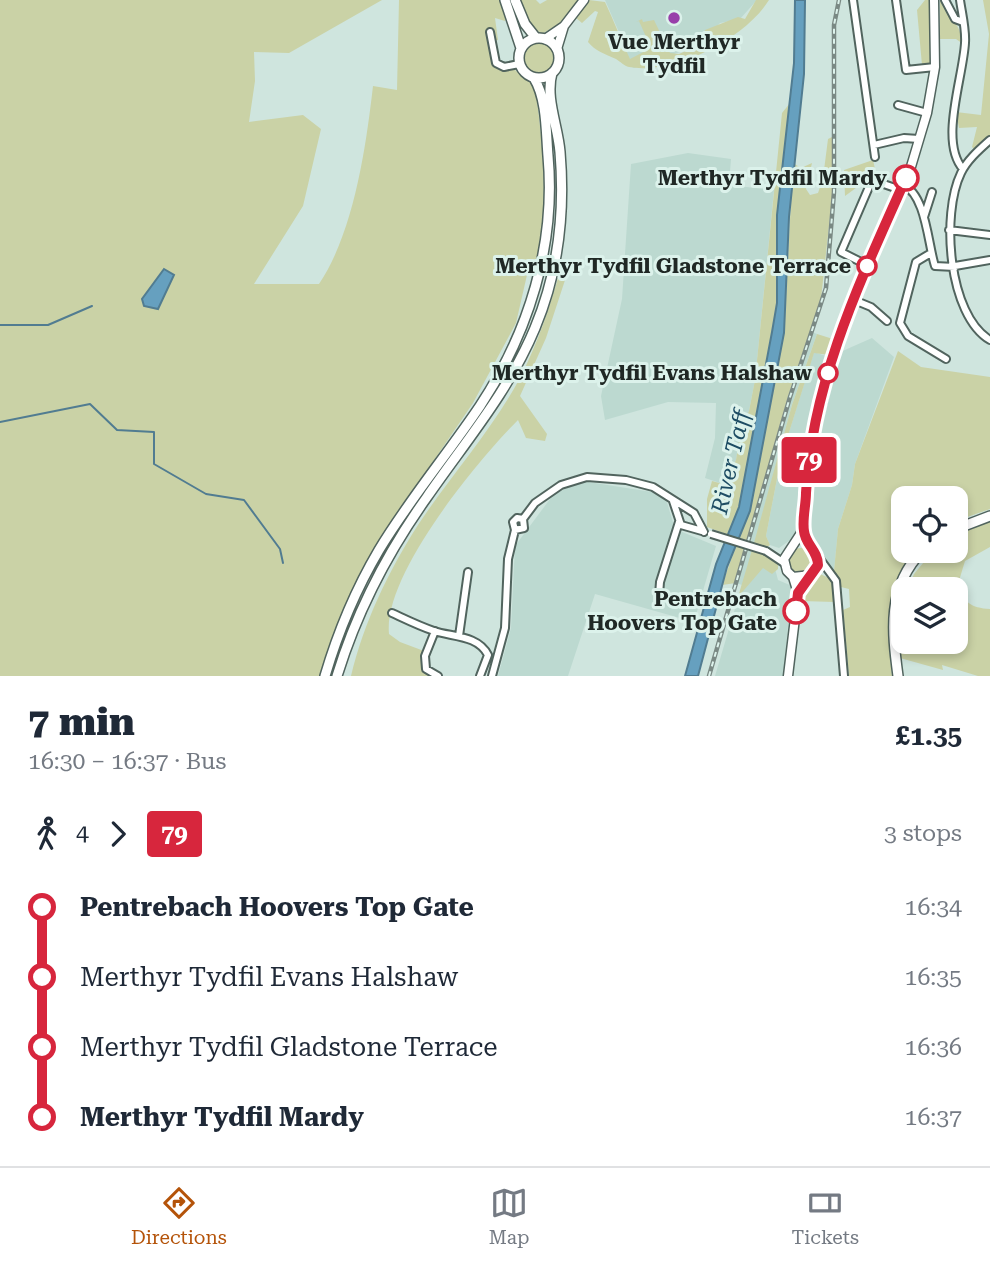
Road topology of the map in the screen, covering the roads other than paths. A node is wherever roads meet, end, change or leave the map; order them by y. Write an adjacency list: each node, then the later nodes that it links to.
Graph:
1 (505, 0): 13 (highway)
2 (515, 0): 12 (highway)
3 (584, 0): 10 (main road)
4 (853, 0): 23 (street)
5 (896, 0): 16 (street)
6 (934, 0): 16 (main road)
7 (945, 0): 9 (street)
8 (960, 0): 9 (street)
9 (963, 22): 25 (street)
10 (564, 26): 12 (main road); 14 (main road)
11 (490, 32): 15 (street)
12 (540, 39): 13 (highway); 14 (highway)
13 (521, 48): 15 (highway)
14 (557, 49): 17 (highway)
15 (519, 64): 18 (highway)
16 (935, 67): 20 (main road)
17 (552, 74): 18 (highway); 62 (highway)
18 (534, 78): 61 (highway)
19 (898, 105): 20 (street)
20 (927, 113): 21 (main road)
21 (919, 139): 23 (street); 26 (main road)
22 (990, 140): 25 (street)
23 (874, 145): 24 (street)
24 (875, 157)
25 (963, 169): 29 (street)
26 (902, 187): 28 (street); 33 (main road); 33 (street)
27 (932, 192): 28 (street)
28 (923, 219): 31 (street)
29 (949, 230): 30 (street); 34 (street)
30 (990, 235)
31 (932, 253): 34 (street); 38 (street)
32 (990, 260): 34 (street)
33 (867, 265): 35 (main road)
34 (955, 266): 37 (street)
35 (854, 300): 36 (street); 45 (main road)
36 (887, 321)
37 (990, 340)
38 (946, 359)
39 (673, 500): 40 (street); 42 (street); 65 (street)
40 (685, 511): 42 (street); 44 (street)
41 (990, 516): 43 (highway)
42 (679, 521): 44 (street); 46 (street)
43 (968, 524)
44 (692, 525): 46 (street); 49 (street, bridge)
45 (803, 530): 47 (main road); 48 (main road)
46 (677, 535): 57 (street)
47 (790, 549): 48 (main road); 49 (street); 50 (main road)
48 (815, 552): 52 (street); 54 (main road)
49 (775, 554): 50 (street)
50 (784, 563): 55 (main road)
51 (913, 563): 68 (highway)
52 (829, 570): 54 (street); 67 (street)
53 (468, 572): 60 (street)
54 (813, 573): 55 (main road); 56 (main road)
55 (793, 577): 56 (main road)
56 (798, 593): 66 (main road)
57 (659, 595)
58 (392, 613): 59 (street)
59 (435, 631): 60 (street); 63 (street)
60 (459, 636): 64 (street)
61 (326, 676)
62 (337, 676)
63 (438, 676)
64 (480, 676)
65 (492, 676)
66 (788, 676)
67 (844, 676)
68 (898, 676)

